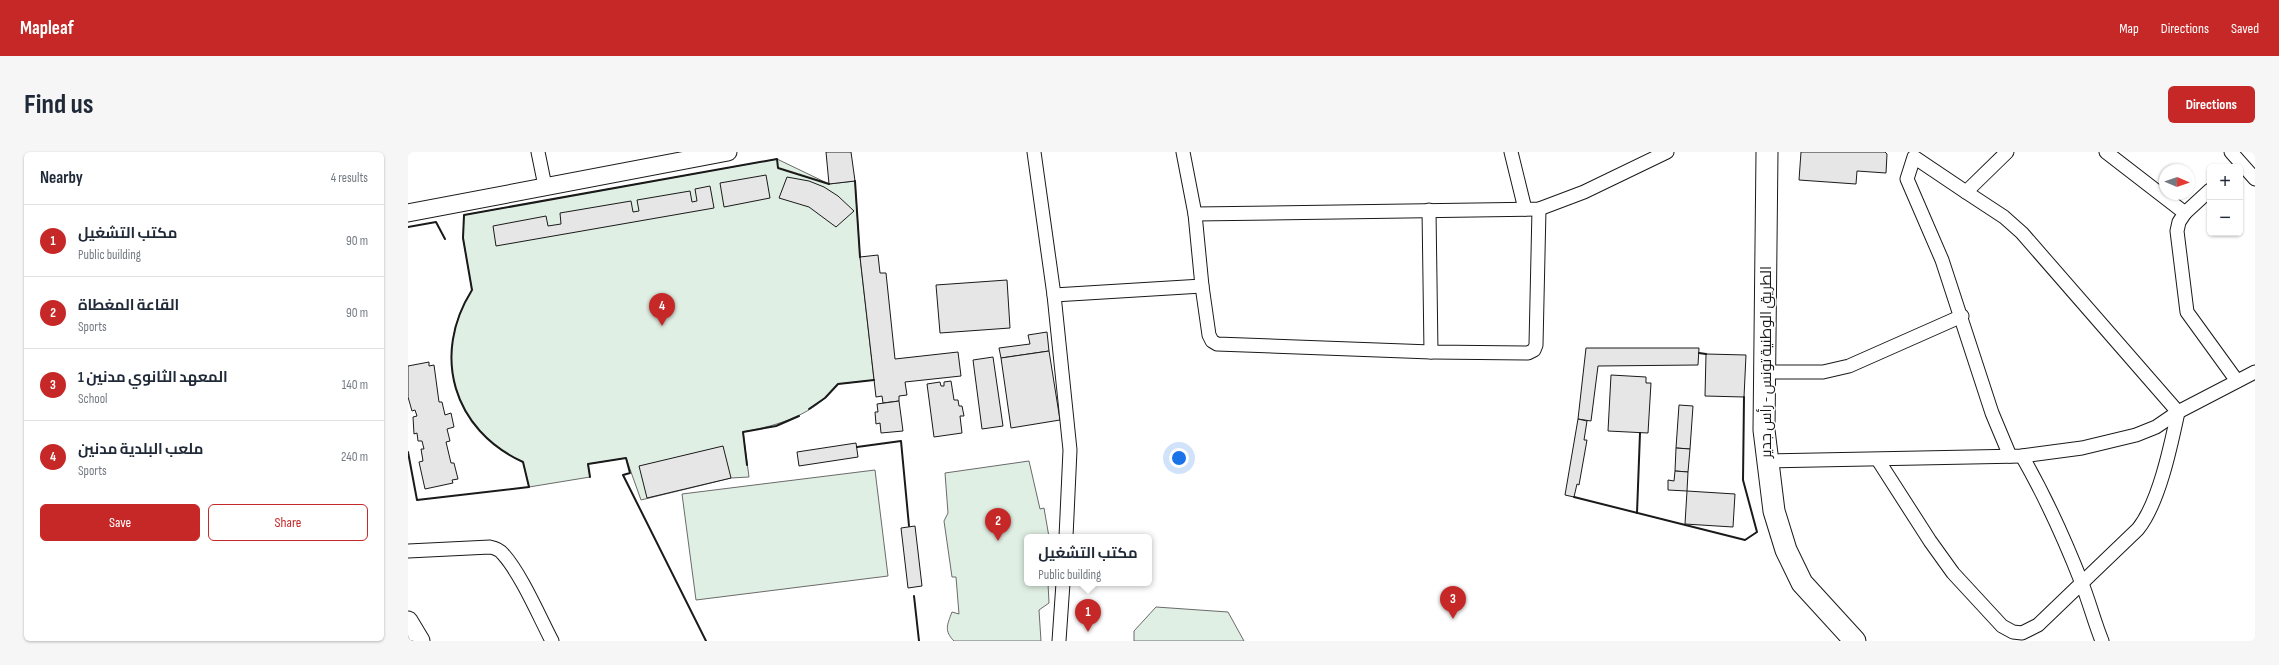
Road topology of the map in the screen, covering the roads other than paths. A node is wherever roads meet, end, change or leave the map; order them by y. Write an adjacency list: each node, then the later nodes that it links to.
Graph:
1 (538, 152): 15 (street)
2 (728, 152): 15 (street)
3 (1034, 152): 25 (street)
4 (1183, 152): 23 (street)
5 (1511, 152): 18 (street)
6 (1667, 152): 19 (street)
7 (1767, 152): 28 (main road, الطريق الوطنية تونس - رأس جدير)
8 (2007, 152): 16 (street)
9 (2106, 152): 22 (street)
10 (2231, 152): 12 (street)
11 (1912, 154): 16 (street); 26 (street)
12 (2237, 164)
13 (2243, 168): 14 (street)
14 (2254, 176)
15 (545, 186): 21 (street)
16 (1966, 192): 31 (street)
17 (2207, 193): 22 (street)
18 (1525, 209): 19 (street); 20 (street)
19 (1539, 209): 27 (street)
20 (1429, 210): 23 (street); 27 (street)
21 (408, 213)
22 (2185, 213): 30 (street)
23 (1195, 214): 24 (street)
24 (1202, 286): 25 (street); 27 (street)
25 (1054, 296): 35 (street)
26 (1962, 316): 28 (street); 32 (street)
27 (1432, 352)
28 (1763, 372): 34 (main road, الطريق الوطنية تونس - رأس جدير)
29 (2255, 372): 30 (street)
30 (2238, 381): 31 (street)
31 (2178, 412): 32 (street); 37 (street)
32 (2016, 456): 33 (street); 37 (street)
33 (1878, 460): 34 (street); 37 (street)
34 (1766, 461): 41 (main road, الطريق الوطنية تونس - رأس جدير)
35 (1066, 534)
36 (408, 551): 39 (street)
37 (2081, 582): 42 (street)
38 (1063, 586): 40 (street)
39 (552, 641)
40 (1059, 641)
41 (1855, 641)
42 (2102, 641)

